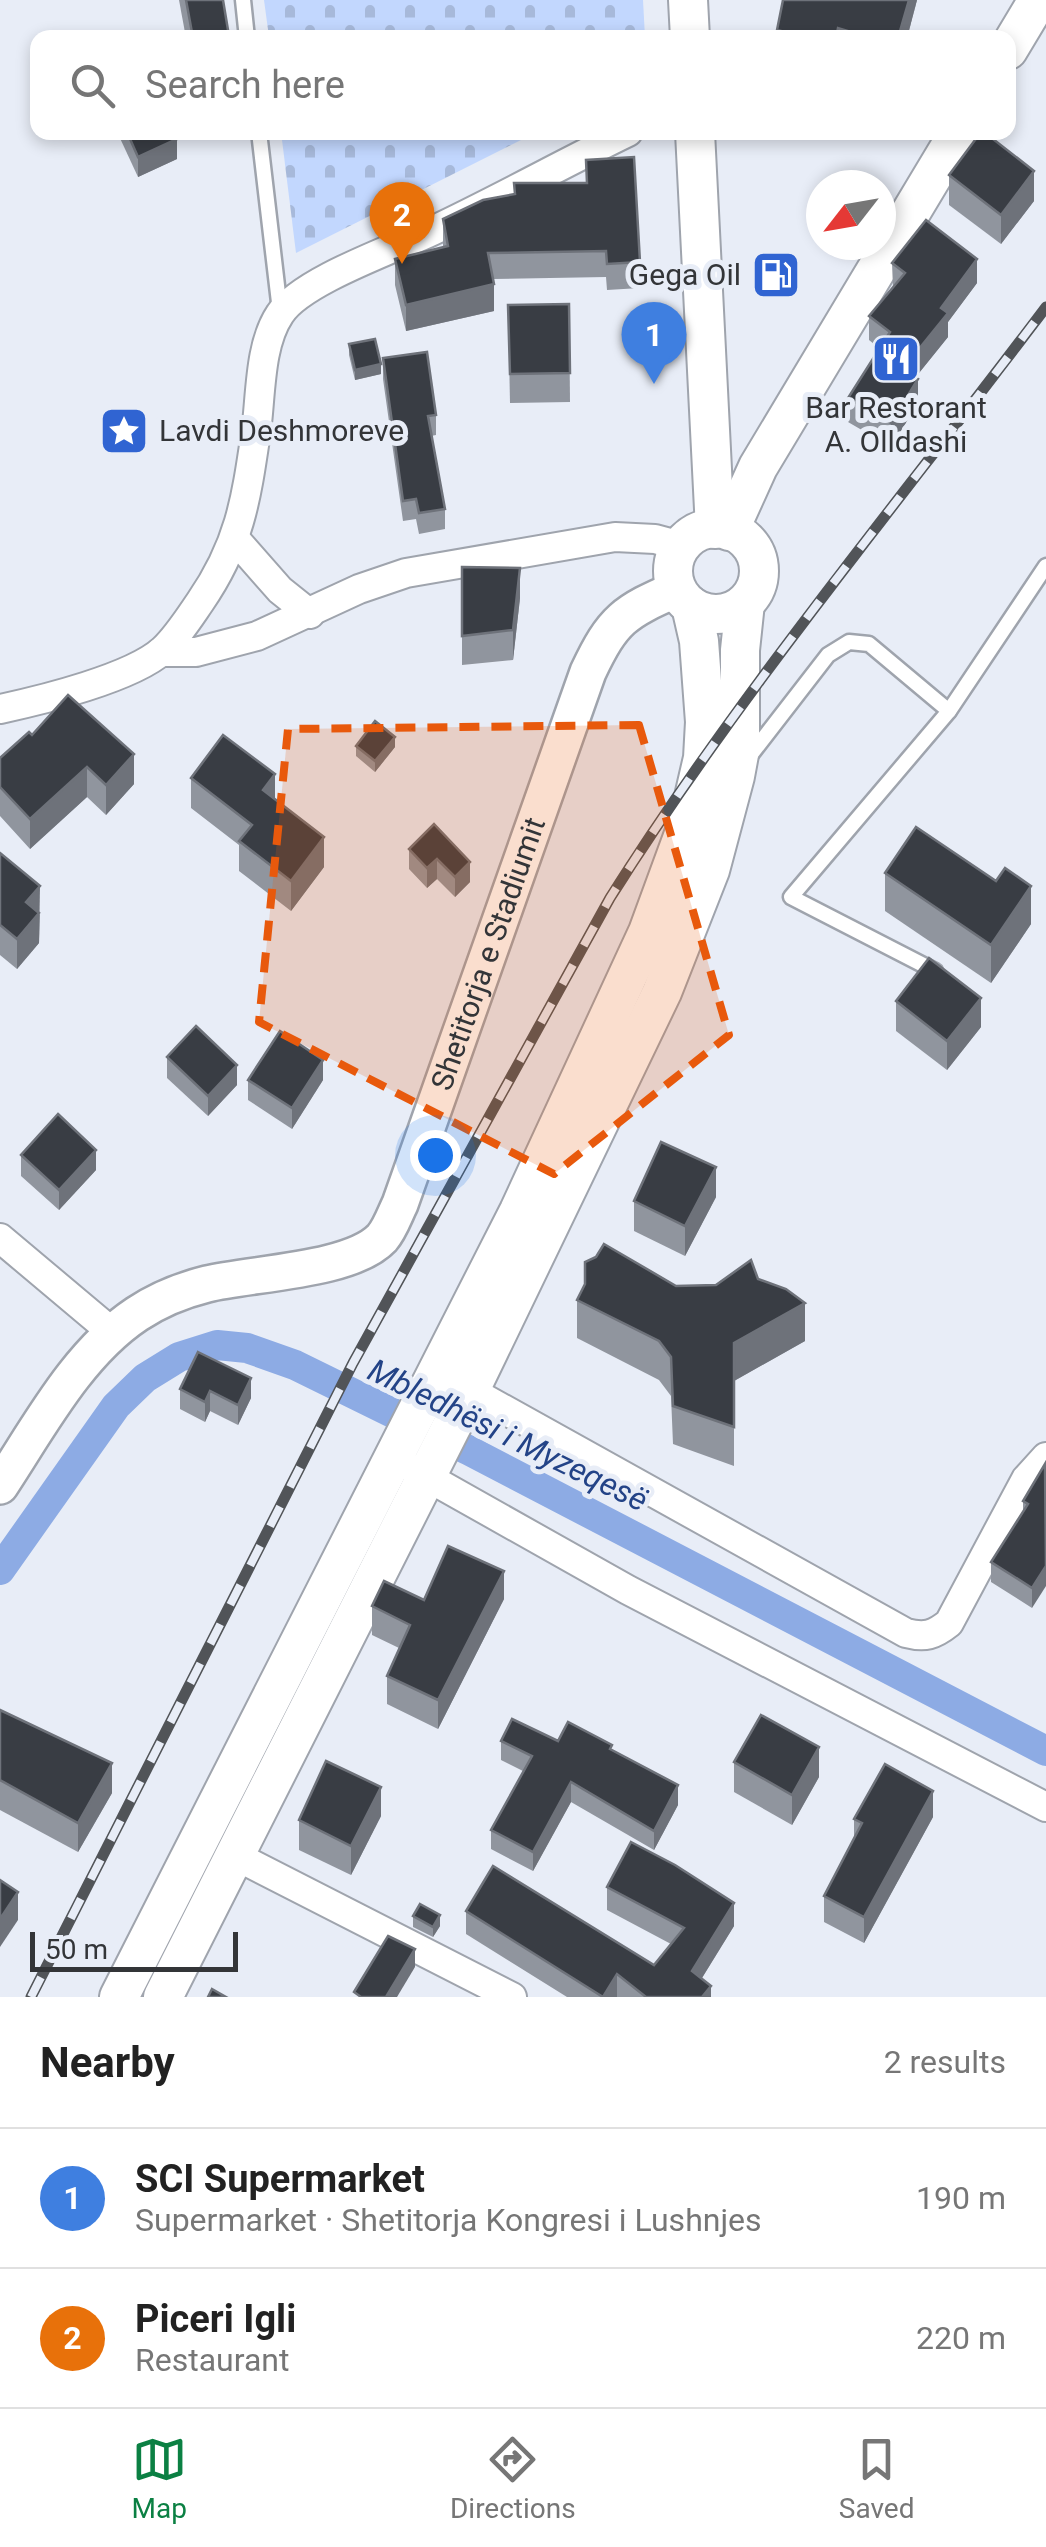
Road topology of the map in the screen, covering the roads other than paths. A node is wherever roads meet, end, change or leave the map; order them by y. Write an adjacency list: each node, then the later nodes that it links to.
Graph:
1 (242, 0): 4 (lane)
2 (688, 0): 5 (main road)
3 (1038, 0): 6 (main road)
4 (246, 30)
5 (690, 30)
6 (1016, 37)
7 (260, 140): 11 (lane)
8 (612, 140): 11 (street)
9 (695, 140): 12 (main road)
10 (954, 140): 12 (main road)
11 (280, 312): 13 (street)
12 (722, 530): 14 (main road); 17 (main road)
13 (236, 540): 18 (street); 19 (street)
14 (681, 546): 16 (main road); 18 (street)
15 (1046, 566): 21 (lane)
16 (684, 598): 17 (main road); 22 (main road); 25 (street, Shetitorja e Stadiumit)
17 (745, 602): 22 (main road)
18 (310, 614): 19 (street)
19 (161, 652): 20 (street)
20 (0, 709)
21 (949, 711): 22 (lane); 23 (lane)
22 (718, 767): 26 (main road)
23 (934, 971)
24 (0, 1238): 25 (street)
25 (113, 1333): 29 (street, Shetitorja e Stadiumit)
26 (447, 1394): 27 (main road); 28 (street)
27 (414, 1458): 30 (street); 31 (main road); 32 (main road)
28 (1046, 1458)
29 (0, 1486)
30 (1046, 1807)
31 (236, 1856): 33 (main road); 34 (street)
32 (119, 1997)
33 (163, 1997)
34 (512, 1997)

